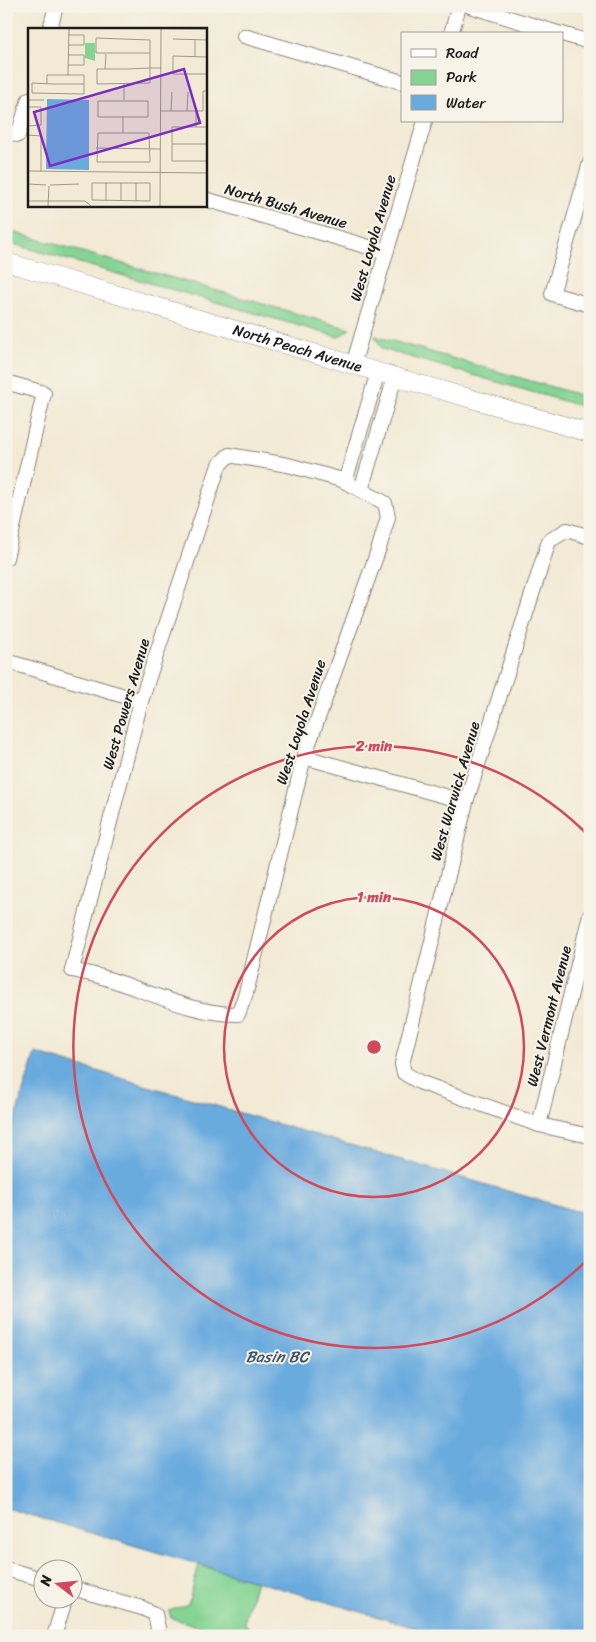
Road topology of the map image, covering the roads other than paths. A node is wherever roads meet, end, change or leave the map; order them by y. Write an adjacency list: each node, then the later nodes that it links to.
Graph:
1 (56, 6): 4 (street)
2 (459, 6): 5 (street)
3 (470, 6): 6 (street)
4 (50, 28)
5 (452, 32)
6 (555, 32)
7 (564, 35): 9 (street)
8 (244, 36): 10 (street)
9 (590, 42)
10 (401, 82)
11 (28, 102): 13 (street)
12 (424, 122): 16 (street, West Loyola Avenue)
13 (6, 131)
14 (590, 163): 18 (street)
15 (206, 199): 16 (street, North Bush Avenue)
16 (386, 252): 19 (street, West Loyola Avenue)
17 (6, 262): 19 (street, North Peach Avenue)
18 (590, 305)
19 (353, 365): 20 (street, North Peach Avenue)
20 (378, 372): 21 (street, North Peach Avenue); 24 (street)
21 (395, 377): 23 (street, North Peach Avenue); 25 (street)
22 (6, 382): 27 (street)
23 (590, 433)
24 (345, 482): 25 (street); 29 (street, West Powers Avenue)
25 (361, 490): 30 (street, West Loyola Avenue)
26 (590, 537): 31 (street, West Warwick Avenue)
27 (6, 558)
28 (6, 661): 29 (street)
29 (141, 701): 33 (street, West Powers Avenue)
30 (304, 757): 31 (street); 33 (street, West Loyola Avenue)
31 (466, 802): 34 (street, West Warwick Avenue)
32 (590, 915): 34 (street, West Vermont Avenue)
33 (238, 1014)
34 (539, 1125): 35 (street)
35 (590, 1136)
36 (6, 1569): 37 (street)
37 (32, 1576)
38 (82, 1591): 41 (street)
39 (62, 1610): 40 (street)
40 (54, 1636)
41 (156, 1636)

